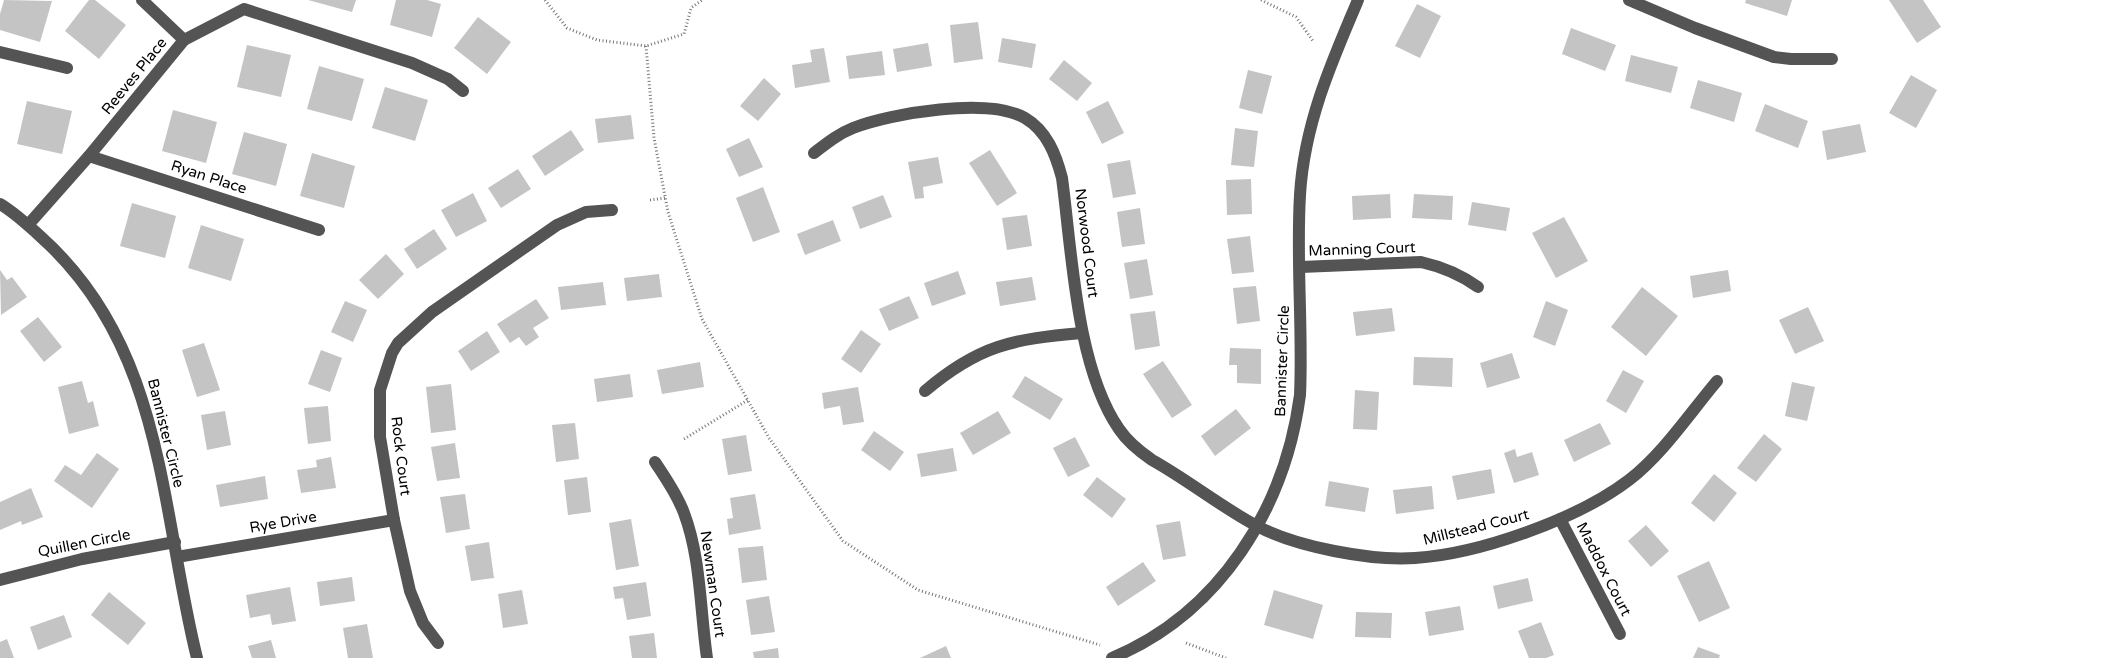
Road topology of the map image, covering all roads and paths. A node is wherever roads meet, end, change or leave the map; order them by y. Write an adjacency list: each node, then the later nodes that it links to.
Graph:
1 (142, 0): 8 (street)
2 (545, 0): 10 (path)
3 (702, 0): 10 (path)
4 (1261, 0): 9 (path)
5 (1358, 0): 23 (street, Bannister Circle)
6 (1629, 0): 12 (street)
7 (245, 4): 8 (street, Reeves Place); 14 (street, Reeves Place)
8 (184, 40): 16 (street, Reeves Place)
9 (1314, 41)
10 (646, 46): 17 (path)
11 (0, 52): 13 (street)
12 (1832, 59)
13 (67, 68)
14 (463, 91)
15 (814, 152): 25 (street, Norwood Court)
16 (90, 156): 21 (street, Reeves Place); 22 (street, Ryan Place)
17 (665, 198): 18 (path); 28 (path)
18 (650, 200)
19 (0, 204): 21 (street, Bannister Circle)
20 (612, 210): 32 (street, Rock Court)
21 (28, 225): 34 (street, Bannister Circle)
22 (319, 230)
23 (1301, 267): 24 (street, Manning Court); 33 (street, Bannister Circle)
24 (1478, 287)
25 (1082, 333): 27 (street); 33 (street, Norwood Court)
26 (1717, 381): 31 (street, Millstead Court)
27 (925, 391)
28 (748, 400): 29 (path); 40 (path)
29 (684, 439)
30 (655, 462): 42 (street, Newman Court)
31 (1560, 519): 33 (street, Millstead Court); 37 (street, Maddox Court)
32 (394, 520): 35 (street, Rye Drive); 38 (street, Rock Court)
33 (1258, 527): 43 (street, Bannister Circle)
34 (175, 542): 35 (street, Bannister Circle); 36 (street, Quillen Circle)
35 (177, 557): 41 (street, Bannister Circle)
36 (0, 580)
37 (1620, 634)
38 (438, 643)
39 (1186, 643): 44 (path)
40 (1100, 645)
41 (197, 658)
42 (707, 658)
43 (1112, 658)
44 (1226, 658)

